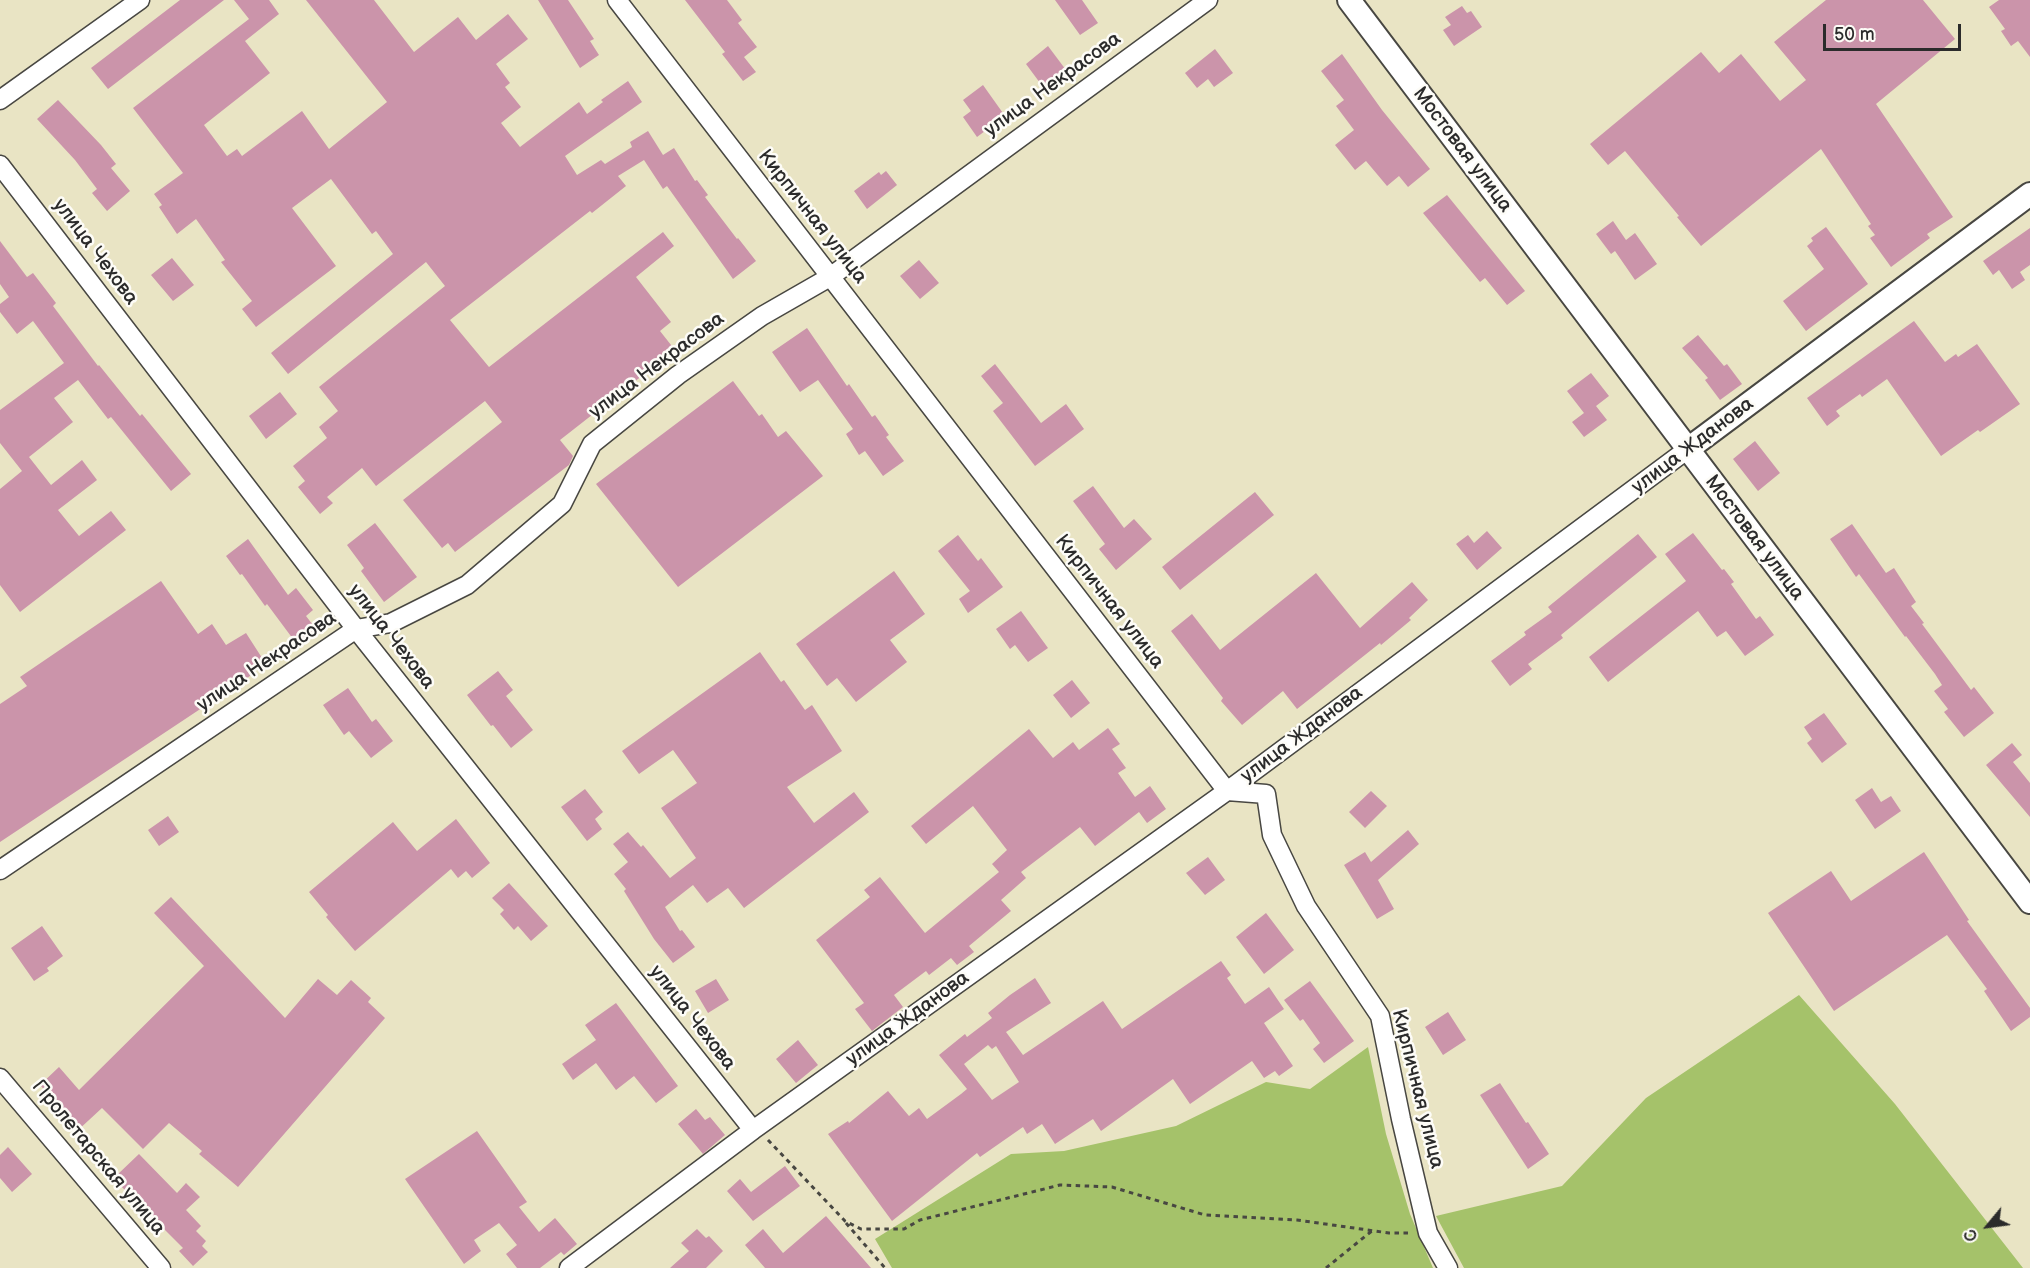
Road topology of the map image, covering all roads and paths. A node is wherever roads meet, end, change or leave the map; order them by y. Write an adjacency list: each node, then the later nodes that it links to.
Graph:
1 (140, 0): 5 (street)
2 (617, 0): 8 (street, Кирпичная улица)
3 (1208, 0): 8 (street, улица Некрасова)
4 (1349, 0): 9 (street, Мостовая улица)
5 (0, 100)
6 (0, 165): 10 (street, улица Чехова)
7 (2030, 194): 9 (street, улица Жданова)
8 (830, 277): 10 (street, улица Некрасова); 11 (street, Кирпичная улица)
9 (1688, 449): 11 (street, улица Жданова); 13 (street, Мостовая улица)
10 (356, 629): 12 (street, улица Некрасова); 15 (street, улица Чехова)
11 (1227, 791): 15 (street, улица Жданова); 18 (street, Кирпичная улица)
12 (0, 870)
13 (2030, 902)
14 (0, 1078): 19 (street, Пролетарская улица)
15 (755, 1129): 16 (path); 20 (street, улица Жданова)
16 (845, 1221): 17 (path); 21 (path)
17 (1373, 1230): 18 (path); 22 (path)
18 (1428, 1233): 23 (street, Кирпичная улица)
19 (161, 1268)
20 (569, 1268)
21 (885, 1268)
22 (1326, 1268)
23 (1448, 1268)

